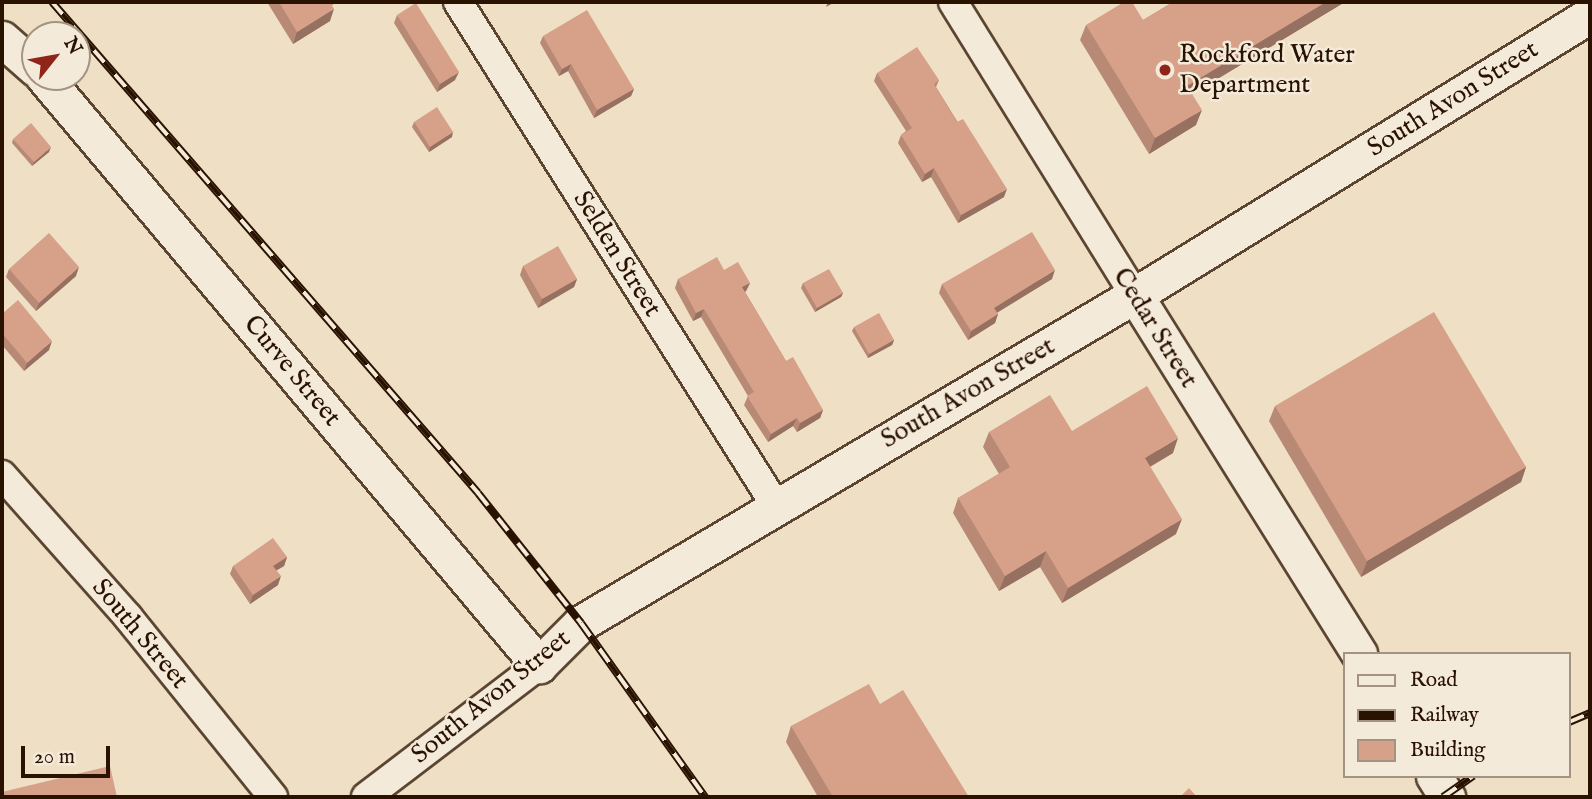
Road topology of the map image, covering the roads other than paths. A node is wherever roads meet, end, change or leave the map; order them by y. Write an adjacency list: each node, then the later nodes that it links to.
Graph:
1 (458, 2): 9 (street, Selden Street)
2 (953, 2): 7 (street, Cedar Street)
3 (1590, 15): 7 (street, South Avon Street)
4 (2, 39): 5 (street)
5 (21, 56)
6 (56, 91): 11 (street, Curve Street)
7 (1135, 295): 9 (street, South Avon Street); 10 (street, Cedar Street)
8 (2, 475): 13 (street, South Street)
9 (776, 506): 11 (street, South Avon Street)
10 (1358, 652)
11 (539, 665): 14 (street, South Avon Street)
12 (1435, 778): 15 (street)
13 (273, 797)
14 (366, 797)
15 (1447, 797)

